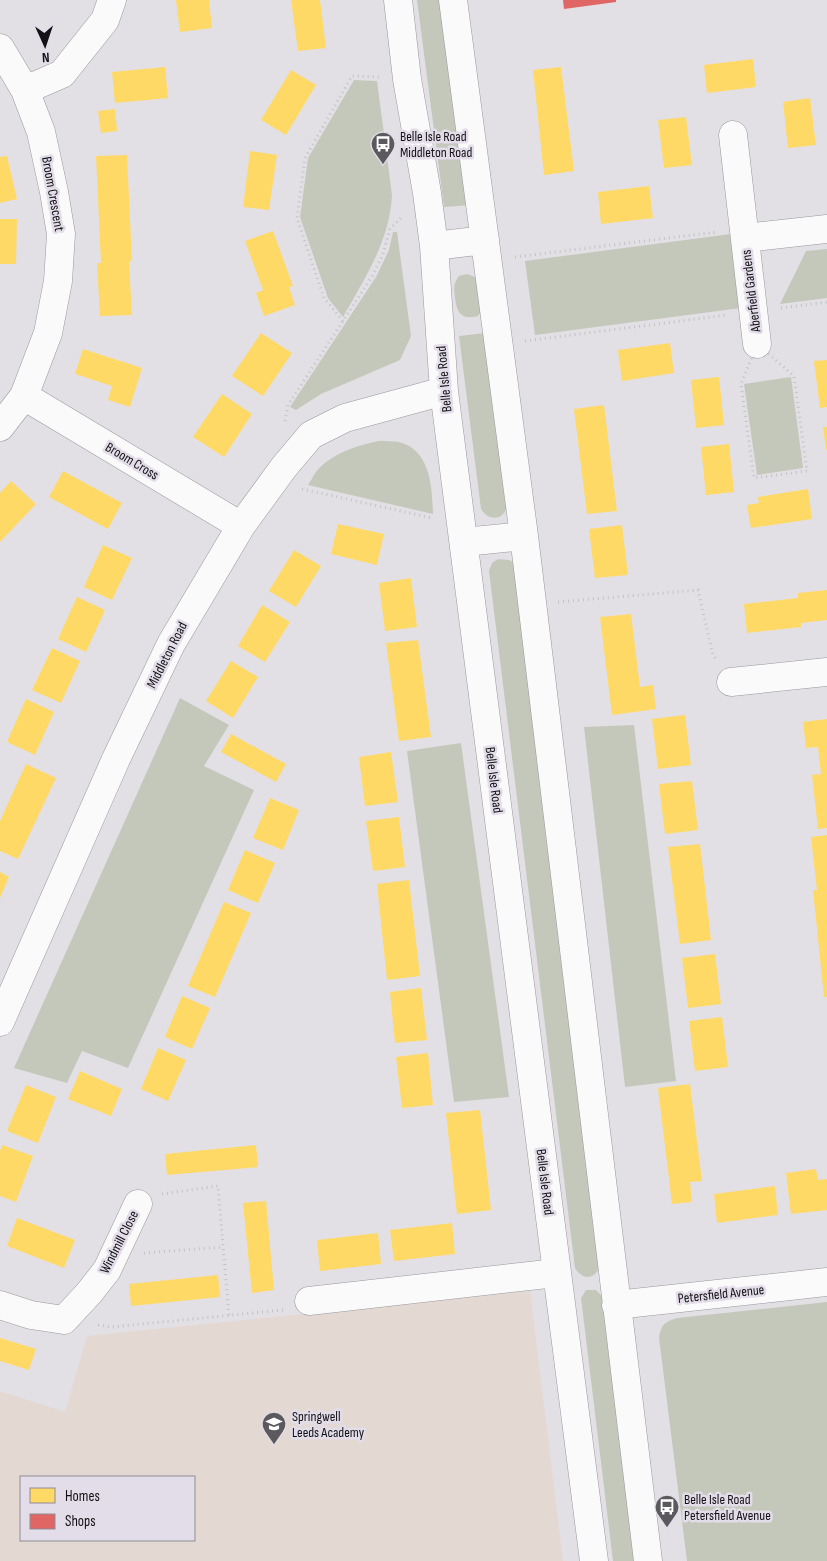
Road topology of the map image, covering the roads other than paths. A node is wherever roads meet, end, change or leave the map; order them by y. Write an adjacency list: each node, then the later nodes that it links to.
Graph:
1 (112, 0): 5 (street)
2 (398, 0): 9 (street, Belle Isle Road)
3 (453, 0): 10 (street)
4 (0, 48): 5 (street, Broom Crescent)
5 (24, 90): 13 (street, Broom Crescent)
6 (733, 134): 8 (street, Aberfield Gardens)
7 (827, 229): 8 (street, Aberfield Gardens)
8 (744, 233): 11 (street, Aberfield Gardens)
9 (434, 246): 10 (street); 12 (street, Belle Isle Road)
10 (486, 251): 16 (street)
11 (757, 344)
12 (444, 391): 15 (street, Middleton Road); 17 (street, Belle Isle Road)
13 (24, 396): 14 (street, Broom Crescent); 15 (street, Broom Cross)
14 (0, 427)
15 (241, 526): 20 (street, Middleton Road)
16 (524, 536): 17 (street); 26 (street)
17 (464, 542): 22 (street, Belle Isle Road)
18 (827, 672): 19 (street)
19 (731, 682)
20 (0, 1022)
21 (138, 1204): 25 (street, Windmill Close)
22 (556, 1273): 24 (street); 27 (street, Belle Isle Road)
23 (827, 1282): 26 (street, Petersfield Avenue)
24 (310, 1301)
25 (0, 1305)
26 (616, 1305): 28 (street)
27 (594, 1561)
28 (648, 1561)

